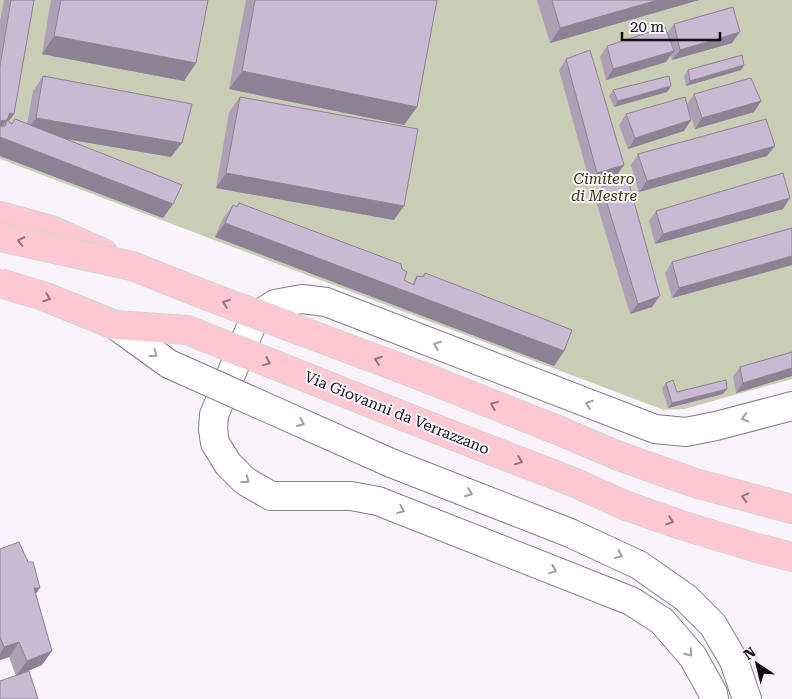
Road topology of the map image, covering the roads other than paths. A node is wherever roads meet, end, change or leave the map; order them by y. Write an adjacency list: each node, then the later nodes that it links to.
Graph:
1 (0, 216): 3 (main road, bridge)
2 (0, 237): 3 (main road, one-way to 2, bridge)
3 (132, 266): 7 (main road, one-way to 3, bridge)
4 (0, 284): 5 (main road, Via Giovanni da Verrazzano, one-way to 5, bridge)
5 (115, 325): 8 (main road, Via Giovanni da Verrazzano, one-way to 8, bridge); 10 (street, one-way to 10, bridge)
6 (792, 406): 9 (street, one-way to 9)
7 (792, 509)
8 (792, 557)
9 (714, 699)
10 (747, 699)

